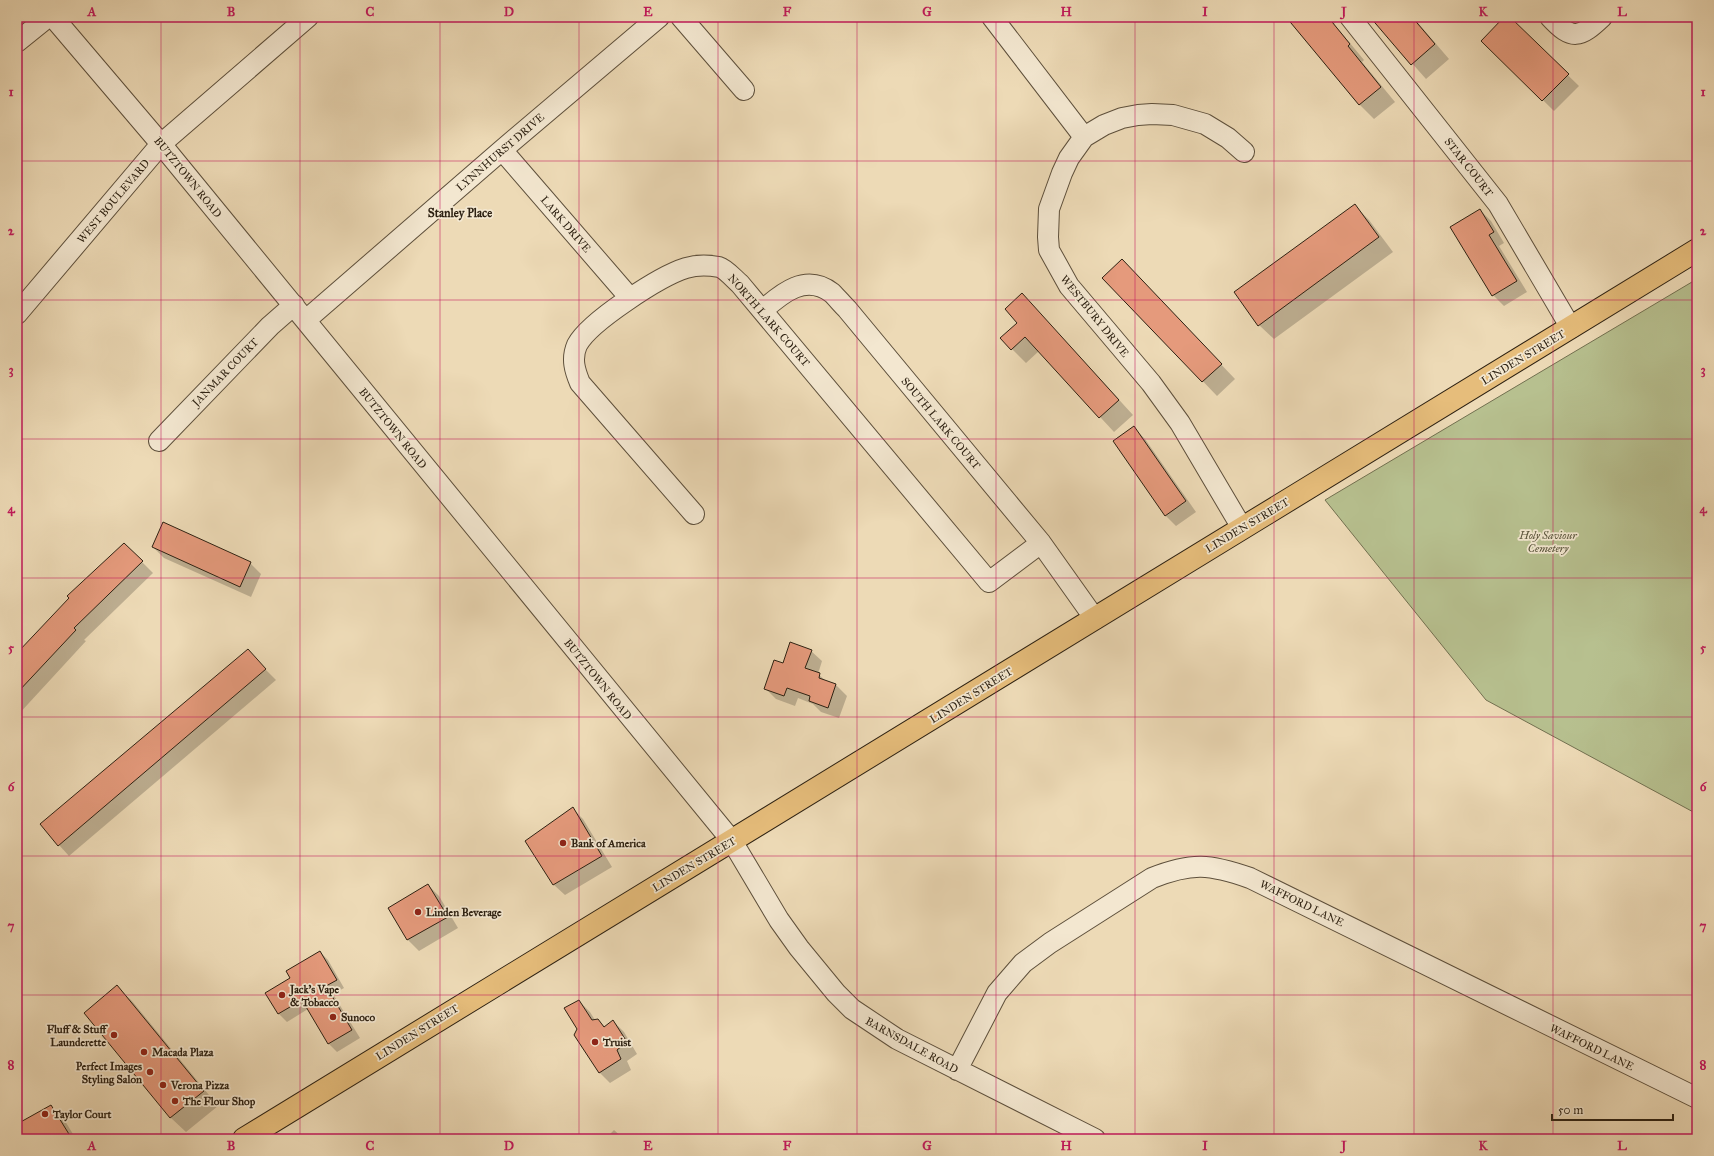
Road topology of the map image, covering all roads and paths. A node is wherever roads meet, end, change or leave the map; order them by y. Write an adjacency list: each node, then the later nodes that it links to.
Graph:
1 (48, 17): 10 (street)
2 (53, 17): 13 (street, BUTZTOWN ROAD)
3 (308, 17): 13 (street, WEST BOULEVARD)
4 (659, 17): 14 (street, LYNNHURST DRIVE)
5 (681, 17): 11 (street)
6 (992, 17): 12 (street)
7 (1350, 17): 21 (street, STAR COURT)
8 (1550, 17): 9 (street)
9 (1602, 17)
10 (17, 42)
11 (744, 90)
12 (1084, 137): 15 (street); 24 (street, WESTBURY DRIVE)
13 (161, 144): 19 (street, BUTZTOWN ROAD); 20 (street, WEST BOULEVARD)
14 (502, 150): 17 (street, LARK DRIVE); 19 (street, LYNNHURST DRIVE)
15 (1244, 152)
16 (1697, 250): 21 (main road, LINDEN STREET)
17 (630, 298): 18 (street, NORTH LARK COURT); 23 (street, NORTH LARK COURT)
18 (763, 310): 25 (street, SOUTH LARK COURT); 25 (street, NORTH LARK COURT)
19 (300, 313): 22 (street, JANMAR COURT); 27 (street, BUTZTOWN ROAD)
20 (17, 314)
21 (1571, 328): 24 (main road, LINDEN STREET)
22 (159, 441)
23 (694, 514)
24 (1242, 528): 26 (main road, LINDEN STREET)
25 (1040, 543): 26 (street, SOUTH LARK COURT)
26 (1095, 618): 27 (main road, LINDEN STREET)
27 (732, 841): 28 (street, BARNSDALE ROAD); 30 (main road, LINDEN STREET)
28 (957, 1070): 29 (street, WAFFORD LANE); 32 (street, BARNSDALE ROAD)
29 (1697, 1098)
30 (262, 1132): 31 (main road, LINDEN STREET)
31 (244, 1139)
32 (1095, 1139)

